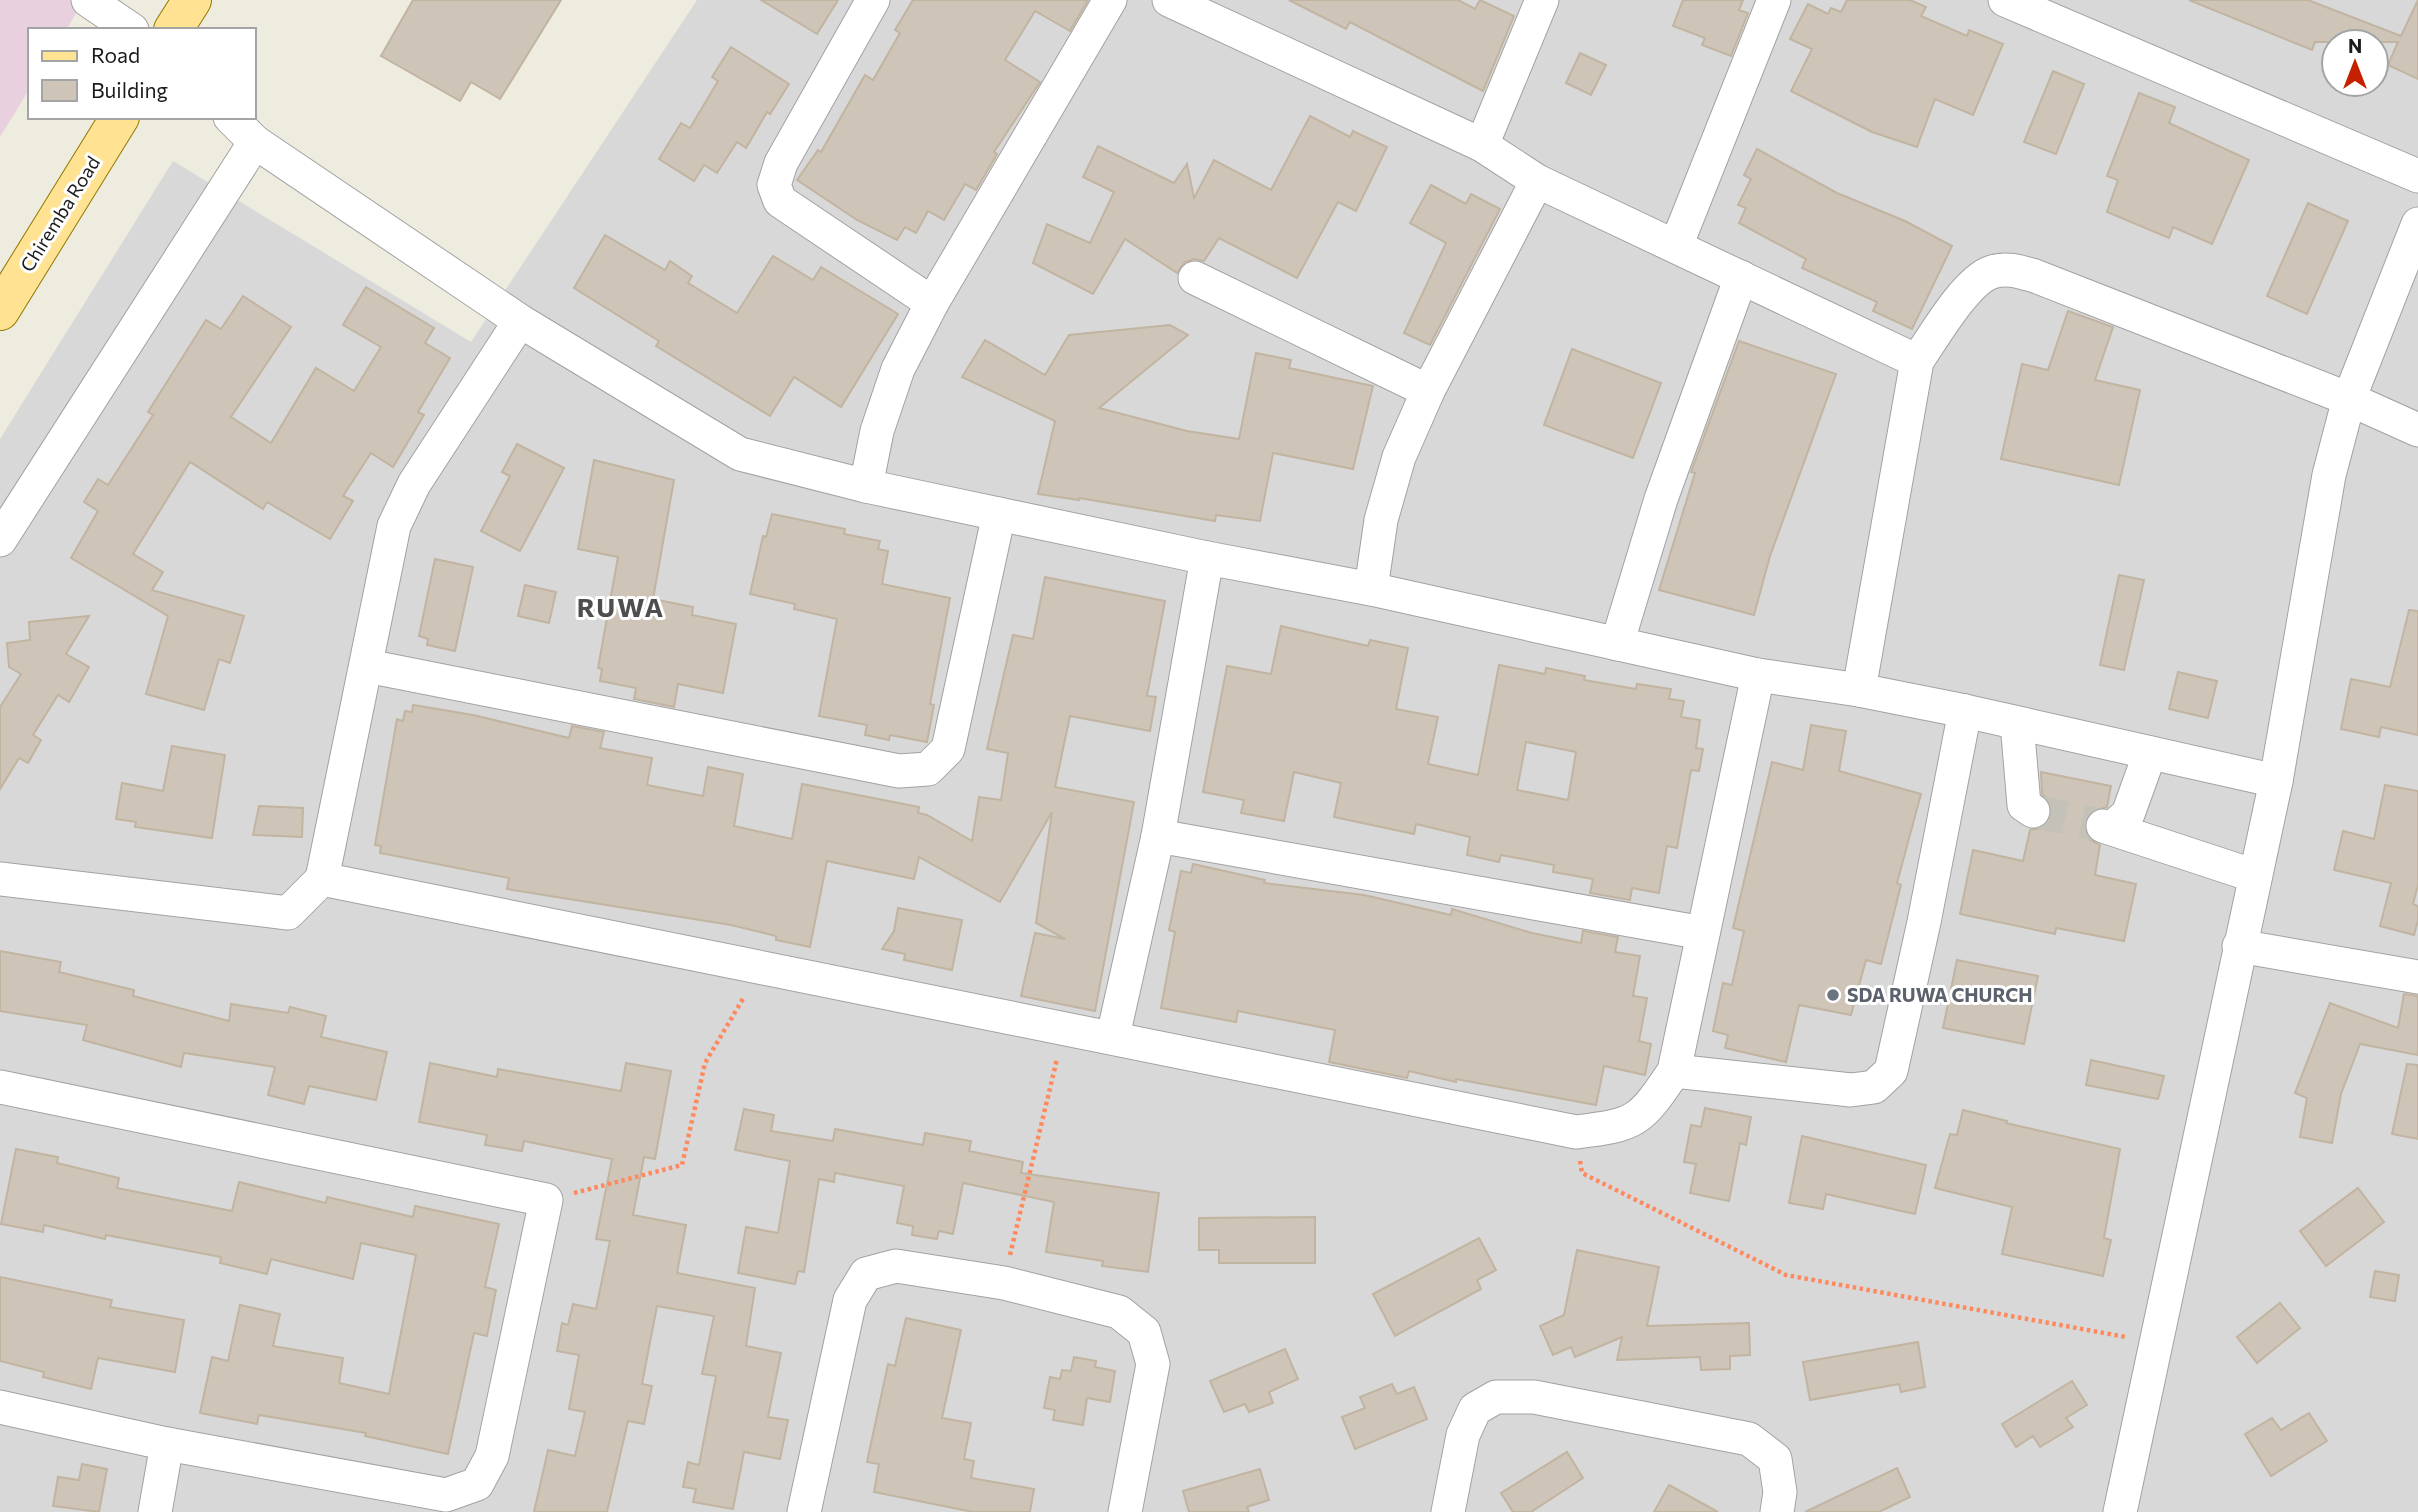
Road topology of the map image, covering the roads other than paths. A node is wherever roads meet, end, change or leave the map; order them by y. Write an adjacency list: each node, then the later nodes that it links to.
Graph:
1 (88, 0): 9 (street)
2 (192, 0): 10 (main road)
3 (873, 0): 21 (street)
4 (1110, 0): 21 (street)
5 (1169, 0): 14 (street)
6 (1542, 0): 14 (street)
7 (1774, 0): 18 (street)
8 (2005, 0): 15 (street)
9 (129, 28)
10 (174, 28)
11 (119, 119): 22 (main road, Chiremba Road)
12 (232, 119): 13 (street)
13 (255, 142): 23 (street); 30 (street)
14 (1482, 145): 16 (street)
15 (2418, 176)
16 (1537, 181): 18 (street); 25 (street)
17 (2418, 224): 26 (street)
18 (1676, 246): 19 (street)
19 (1741, 277): 24 (street); 33 (street)
20 (1195, 278): 25 (street)
21 (932, 303): 28 (street)
22 (0, 311)
23 (520, 321): 28 (street); 34 (street)
24 (1917, 360): 26 (street); 36 (street)
25 (1428, 391): 32 (street)
26 (2349, 400): 27 (street); 40 (street)
27 (2418, 430)
28 (866, 486): 29 (street)
29 (999, 514): 31 (street); 34 (street)
30 (0, 540)
31 (1207, 558): 32 (street); 42 (street)
32 (1371, 589): 33 (street)
33 (1617, 644): 35 (street)
34 (367, 666): 45 (street)
35 (1758, 675): 36 (street); 46 (street)
36 (1859, 690): 37 (street)
37 (1965, 711): 38 (street); 50 (street)
38 (2017, 723): 39 (street); 41 (street)
39 (2150, 753): 40 (street); 43 (street)
40 (2276, 781): 43 (street)
41 (2033, 811)
42 (1158, 836): 46 (street); 49 (street)
43 (2255, 876): 47 (street)
44 (0, 879): 45 (street)
45 (322, 879): 49 (street)
46 (1703, 933): 50 (street)
47 (2239, 946): 48 (street); 59 (street)
48 (2418, 977)
49 (1113, 1036): 50 (street)
50 (1674, 1071)
51 (0, 1087): 53 (street)
52 (0, 1407): 53 (street)
53 (167, 1444): 54 (street)
54 (155, 1512)
55 (804, 1512): 56 (street)
56 (1125, 1512)
57 (1448, 1512): 58 (street)
58 (1777, 1512)
59 (2120, 1512)

